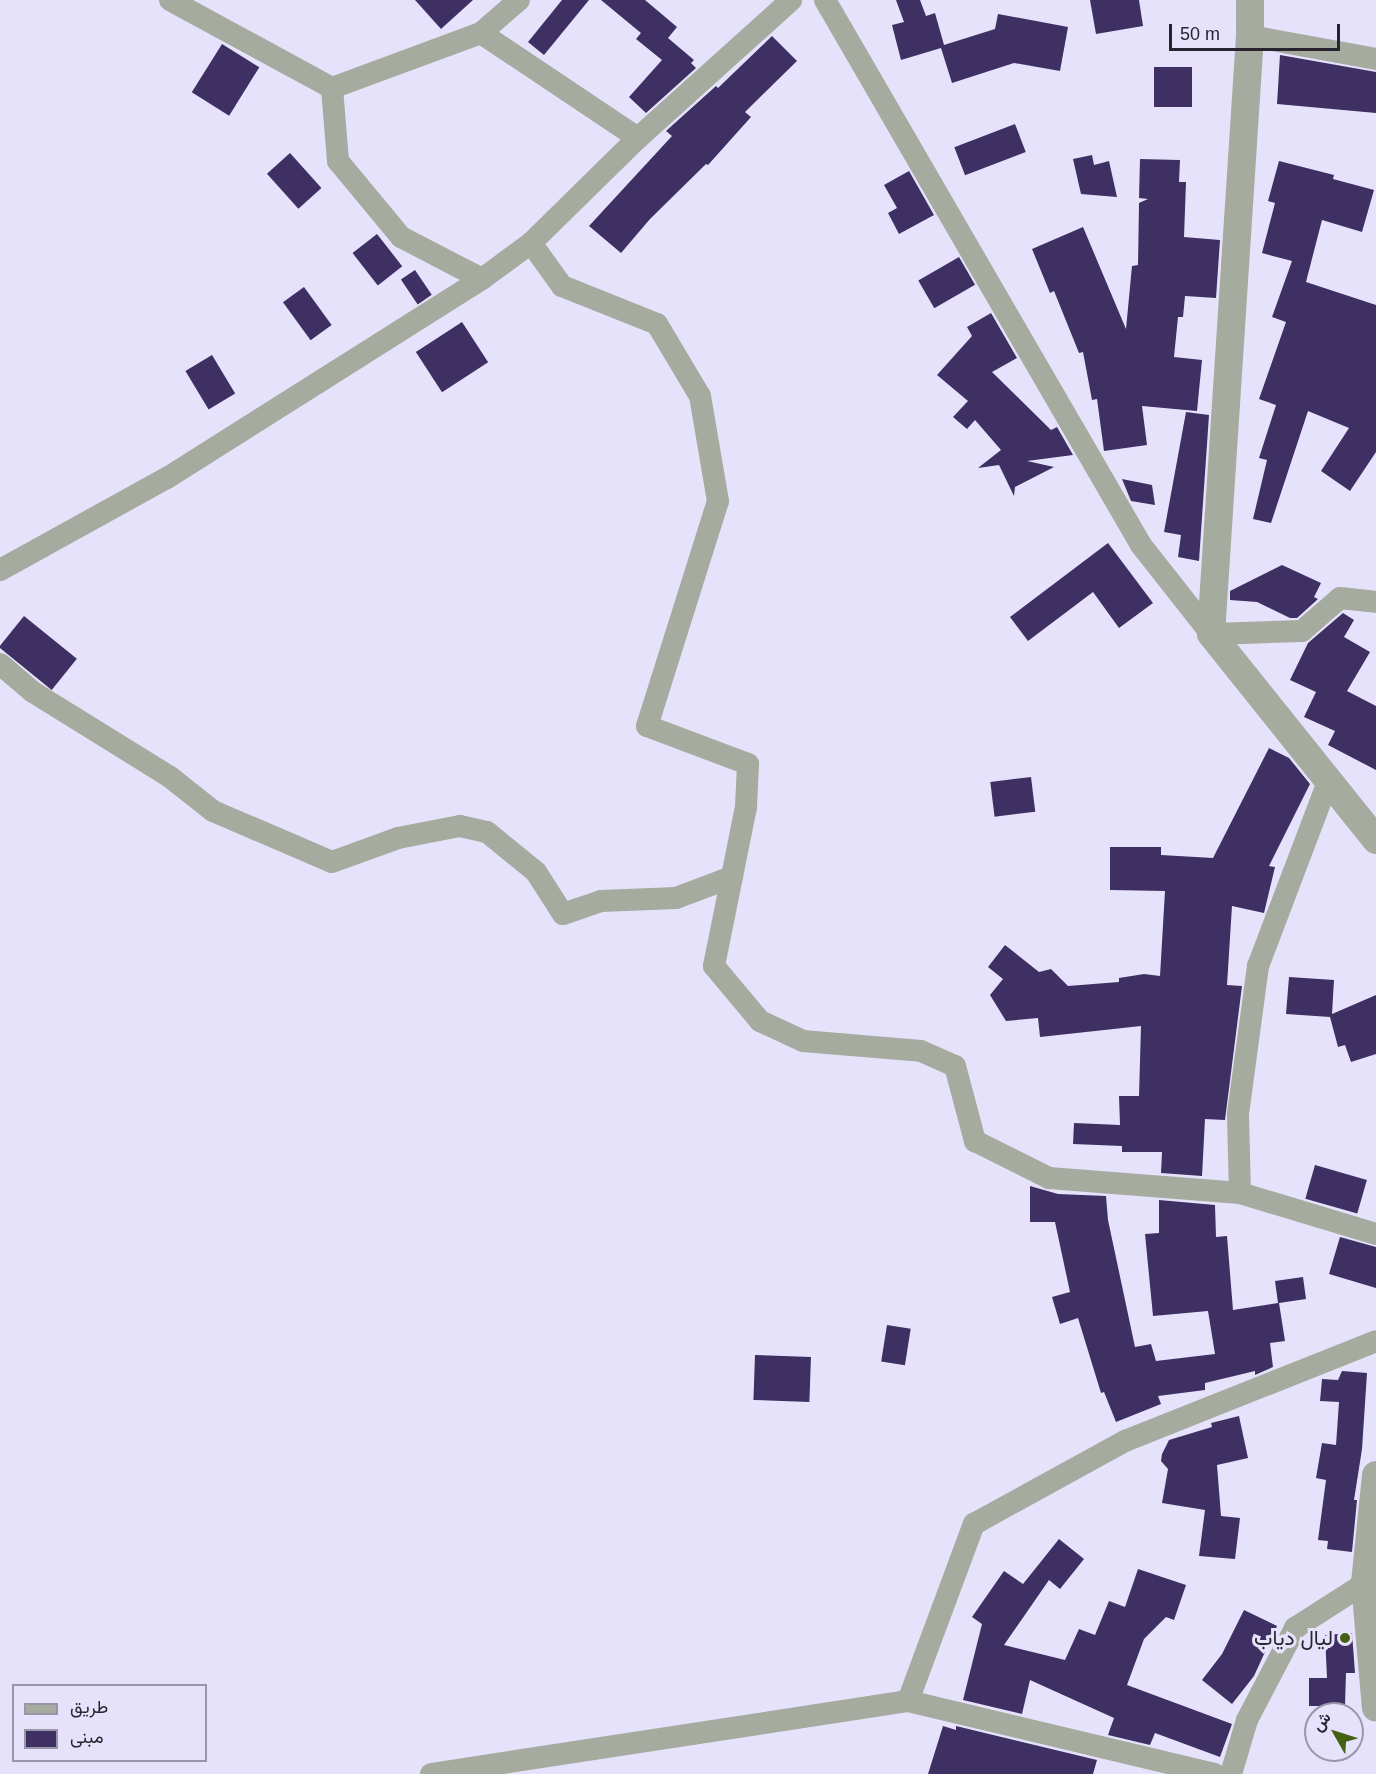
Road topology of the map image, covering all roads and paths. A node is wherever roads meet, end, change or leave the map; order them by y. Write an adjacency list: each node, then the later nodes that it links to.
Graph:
1 (170, 0): 9 (street)
2 (519, 0): 6 (street)
3 (791, 0): 10 (street)
4 (825, 0): 15 (street)
5 (1250, 0): 7 (street)
6 (481, 33): 9 (street); 10 (street)
7 (1250, 36): 8 (street); 15 (street)
8 (1376, 59)
9 (332, 88): 12 (street)
10 (638, 138): 11 (street)
11 (531, 243): 12 (street); 19 (street)
12 (482, 279): 13 (street)
13 (0, 570)
14 (1376, 602): 15 (street)
15 (1211, 634): 17 (street)
16 (0, 664): 19 (street)
17 (1329, 779): 18 (street); 20 (street)
18 (1376, 840)
19 (732, 877): 20 (street)
20 (1240, 1193): 21 (street)
21 (1376, 1234)
22 (1376, 1341): 26 (street)
23 (1376, 1475): 24 (street)
24 (1365, 1582): 25 (street); 30 (street)
25 (1373, 1655): 27 (street)
26 (908, 1701): 28 (street); 29 (street)
27 (1376, 1708)
28 (431, 1774)
29 (1214, 1774)
30 (1231, 1774)

